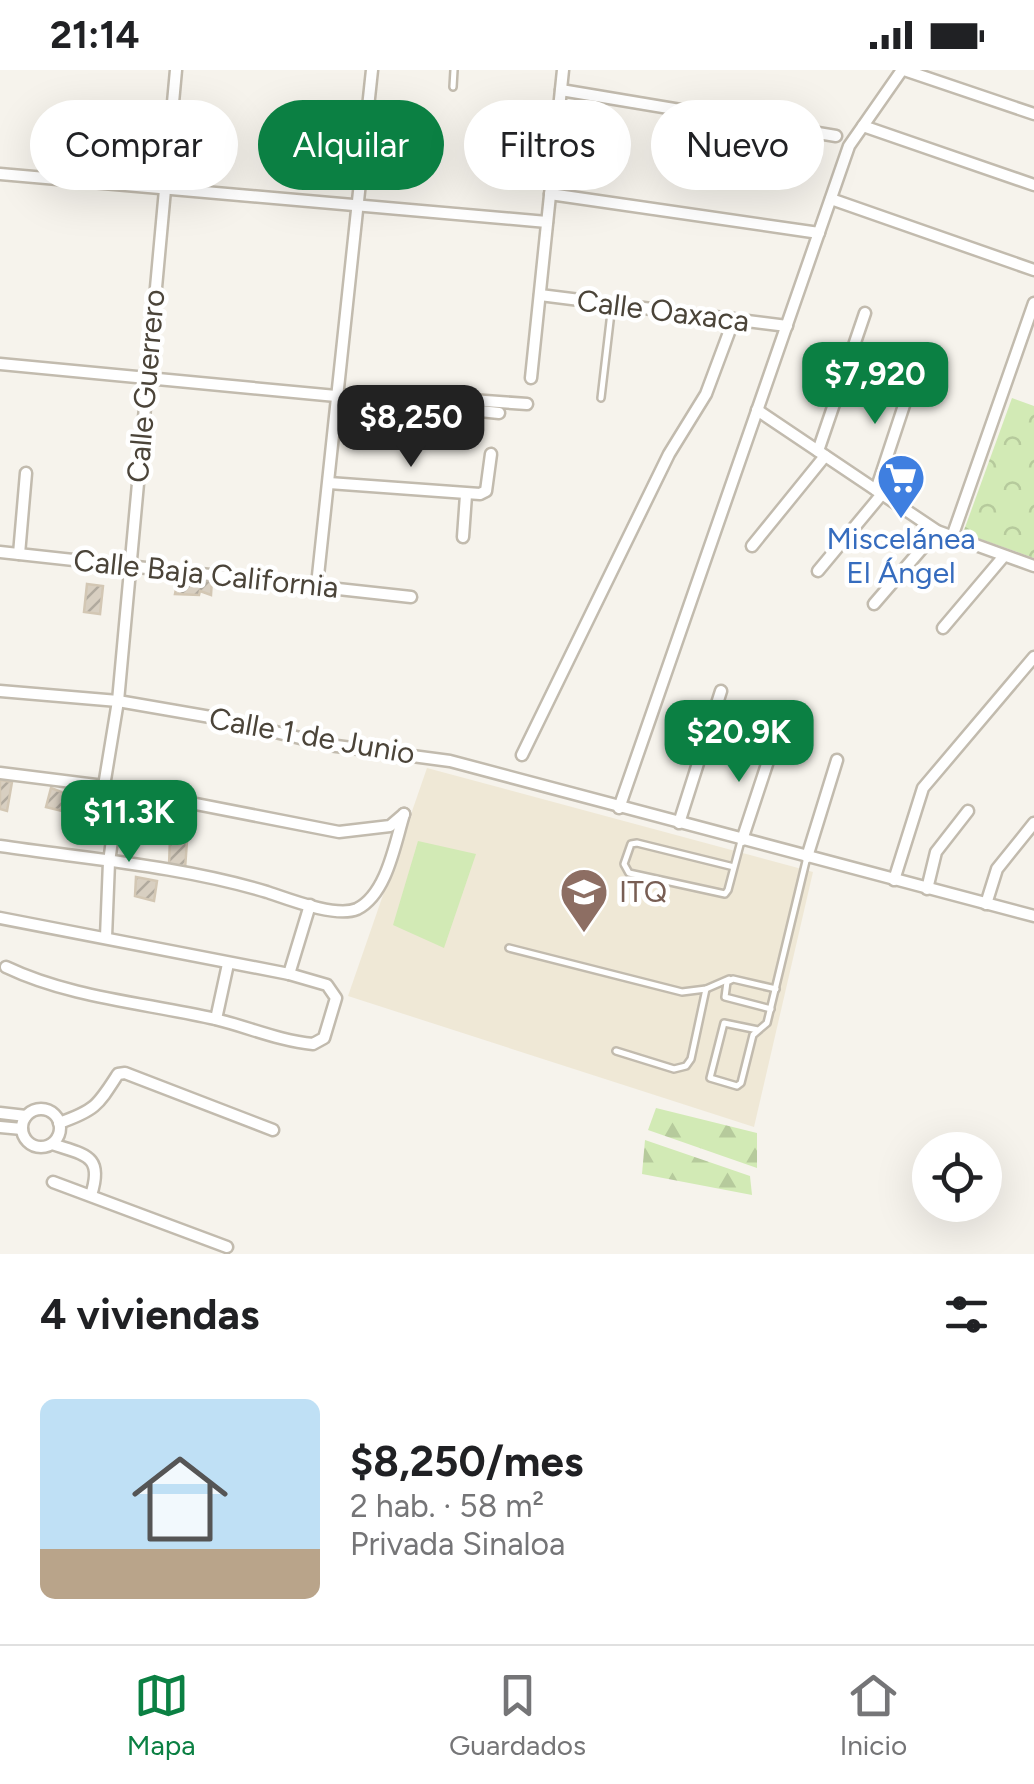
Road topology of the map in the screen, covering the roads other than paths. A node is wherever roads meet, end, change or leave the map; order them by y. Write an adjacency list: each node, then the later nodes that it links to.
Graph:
1 (176, 70): 8 (street, Calle Guerrero)
2 (372, 70): 19 (street)
3 (454, 70): 6 (lane)
4 (563, 70): 7 (street)
5 (903, 70): 9 (street); 10 (street)
6 (453, 86)
7 (561, 90): 11 (street); 17 (street)
8 (173, 100)
9 (1034, 114)
10 (863, 126): 14 (street); 18 (street)
11 (836, 136)
12 (0, 174): 13 (street)
13 (30, 177)
14 (1034, 185)
15 (164, 190): 30 (street, Calle Guerrero)
16 (186, 190): 19 (street)
17 (550, 194): 20 (street); 21 (street)
18 (831, 199): 21 (street); 22 (street)
19 (358, 206): 20 (street); 33 (street)
20 (547, 222): 23 (street)
21 (819, 232): 28 (street)
22 (1034, 270)
23 (540, 296): 25 (street, Calle Oaxaca); 31 (street)
24 (1034, 302): 47 (street)
25 (612, 304): 27 (street, Calle Oaxaca); 34 (lane)
26 (865, 313): 40 (street)
27 (734, 319): 28 (street, Calle Oaxaca); 64 (street)
28 (786, 326): 37 (street)
29 (0, 364): 30 (street)
30 (146, 378): 33 (street); 52 (street, Calle Guerrero)
31 (531, 378)
32 (913, 378): 43 (street)
33 (336, 396): 35 (street); 42 (street)
34 (601, 398)
35 (416, 399): 36 (street); 38 (street)
36 (526, 404)
37 (757, 410): 40 (street); 69 (street)
38 (500, 413)
39 (491, 454): 44 (street)
40 (822, 454): 43 (street); 48 (street)
41 (26, 473): 50 (street)
42 (329, 483): 44 (street); 55 (street)
43 (879, 492): 45 (street); 54 (street)
44 (466, 495): 46 (street)
45 (938, 530): 47 (street); 57 (street)
46 (463, 537)
47 (952, 537): 51 (street)
48 (752, 546)
49 (0, 552): 50 (street, Calle Baja California)
50 (19, 554): 52 (street, Calle Baja California)
51 (1004, 556): 53 (street); 58 (street)
52 (132, 564): 55 (street, Calle Baja California); 62 (street, Calle Guerrero)
53 (1034, 566)
54 (818, 571)
55 (316, 586): 56 (street, Calle Baja California)
56 (411, 596)
57 (874, 604)
58 (943, 628)
59 (1034, 657): 78 (street)
60 (0, 690): 62 (street, Calle 1 de Junio)
61 (721, 690): 71 (street)
62 (118, 701): 67 (street, Calle Guerrero); 69 (street, Calle 1 de Junio)
63 (774, 744): 73 (street)
64 (522, 754)
65 (837, 760): 75 (street)
66 (0, 773): 67 (street)
67 (104, 786): 68 (street)
68 (120, 789): 76 (street); 81 (street)
69 (619, 808): 71 (street, Calle 1 de Junio)
70 (968, 810): 79 (street)
71 (679, 823): 73 (street, Calle 1 de Junio)
72 (1034, 824): 80 (street)
73 (742, 840): 75 (street, Calle 1 de Junio); 77 (lane)
74 (0, 846): 76 (street)
75 (807, 857): 78 (street, Calle 1 de Junio); 91 (lane)
76 (109, 862): 81 (street); 84 (street)
77 (734, 867): 77 (lane)
78 (894, 880): 79 (street, Calle 1 de Junio)
79 (927, 888): 80 (street, Calle 1 de Junio)
80 (986, 904): 82 (street, Calle 1 de Junio)
81 (310, 905): 88 (street)
82 (1034, 916)
83 (0, 918): 84 (street)
84 (106, 938): 86 (street)
85 (509, 948): 90 (lane)
86 (228, 964): 88 (street); 93 (street)
87 (6, 967): 93 (street)
88 (289, 974): 93 (street)
89 (729, 979): 90 (lane); 91 (lane); 92 (lane)
90 (706, 989): 95 (lane)
91 (776, 989): 92 (lane)
92 (770, 1008): 94 (lane)
93 (216, 1019)
94 (758, 1030): 94 (lane)
95 (616, 1051)
96 (0, 1112): 97 (street)
97 (26, 1116): 98 (street); 100 (street)
98 (59, 1123): 101 (street); 102 (street)
99 (0, 1127): 100 (street)
100 (22, 1129): 102 (street)
101 (273, 1130)
102 (52, 1144): 104 (street)
103 (53, 1182): 104 (street)
104 (90, 1195): 105 (street)
105 (228, 1248)

